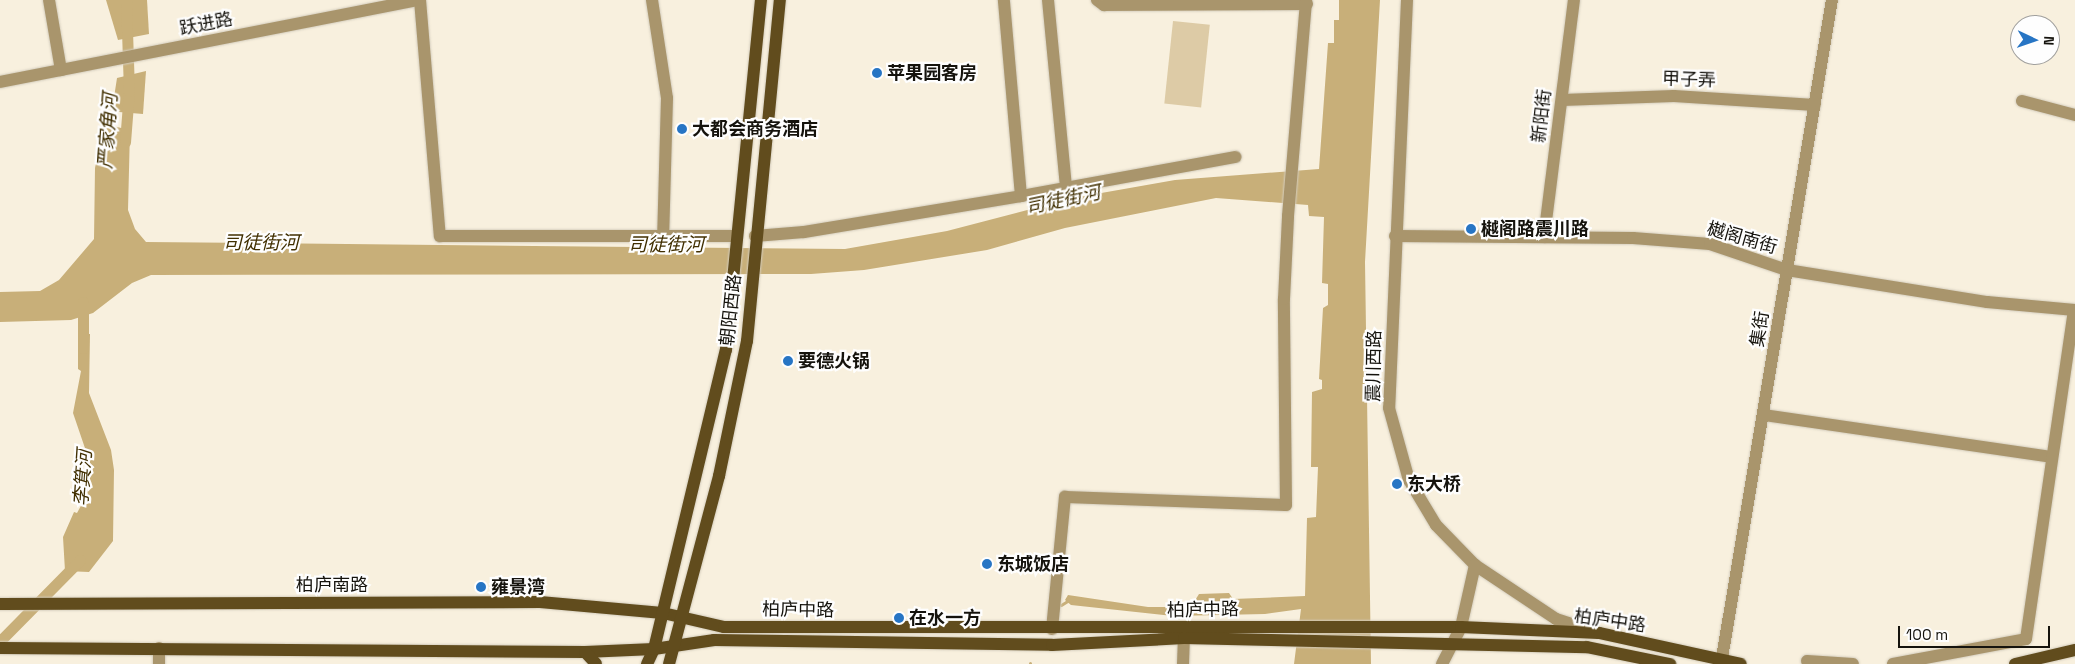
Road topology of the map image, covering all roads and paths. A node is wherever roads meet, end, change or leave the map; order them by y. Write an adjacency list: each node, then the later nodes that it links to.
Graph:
1 (50, 0): 13 (street)
2 (419, 0): 13 (street, 跃进路); 24 (street)
3 (652, 0): 24 (street)
4 (761, 0): 25 (main road, 朝阳西路)
5 (780, 0): 26 (main road, 朝阳西路)
6 (1004, 0): 21 (street)
7 (1048, 0): 20 (street)
8 (1098, 0): 12 (street)
9 (1407, 0): 22 (street, 震川西路)
10 (1574, 0): 15 (street, 新阳街)
11 (1832, 0): 17 (street, 集街)
12 (1306, 2): 36 (street)
13 (61, 70): 14 (street, 跃进路)
14 (0, 82)
15 (1562, 100): 17 (street, 甲子弄); 23 (street, 新阳街)
16 (2022, 101): 18 (street)
17 (1814, 104): 27 (street, 集街)
18 (2075, 115)
19 (1235, 157): 20 (street)
20 (1066, 188): 21 (street)
21 (1021, 196): 26 (street)
22 (1396, 236): 23 (street, 樾阁南街); 31 (street, 震川西路)
23 (1544, 237): 27 (street, 樾阁南街)
24 (663, 238): 25 (street)
25 (735, 240): 33 (main road, 朝阳西路)
26 (754, 241): 34 (main road, 朝阳西路)
27 (1787, 270): 28 (street, 樾阁南街); 29 (street, 集街)
28 (2074, 310): 30 (street)
29 (1764, 414): 30 (street); 46 (street, 集街)
30 (2052, 457): 57 (street)
31 (1475, 565): 35 (street); 37 (street, 震川西路)
32 (3, 604): 33 (main road, 柏庐南路)
33 (663, 613): 34 (main road, 柏庐中路); 43 (main road, 朝阳西路)
34 (684, 619): 36 (main road, 柏庐中路); 40 (main road, 朝阳西路)
35 (1461, 627): 36 (main road, 柏庐中路); 37 (main road, 柏庐中路); 39 (street)
36 (1052, 629)
37 (1599, 633): 46 (main road, 柏庐中路)
38 (1184, 638): 39 (main road, 柏庐中路); 40 (main road, 柏庐中路); 52 (street)
39 (1454, 644): 53 (street); 54 (main road, 柏庐中路)
40 (677, 645): 43 (main road, 柏庐中路); 51 (main road, 朝阳西路)
41 (0, 648): 42 (main road)
42 (159, 648): 45 (main road); 48 (street)
43 (654, 649): 45 (main road); 50 (main road, 朝阳西路)
44 (2075, 650): 58 (main road)
45 (585, 652): 49 (main road)
46 (1722, 661): 55 (main road, 柏庐中路)
47 (1808, 661): 56 (street)
48 (159, 664)
49 (596, 664)
50 (647, 664)
51 (670, 664)
52 (1183, 664)
53 (1442, 664)
54 (1670, 664)
55 (1741, 664)
56 (1853, 664)
57 (1893, 664)
58 (2015, 664)

